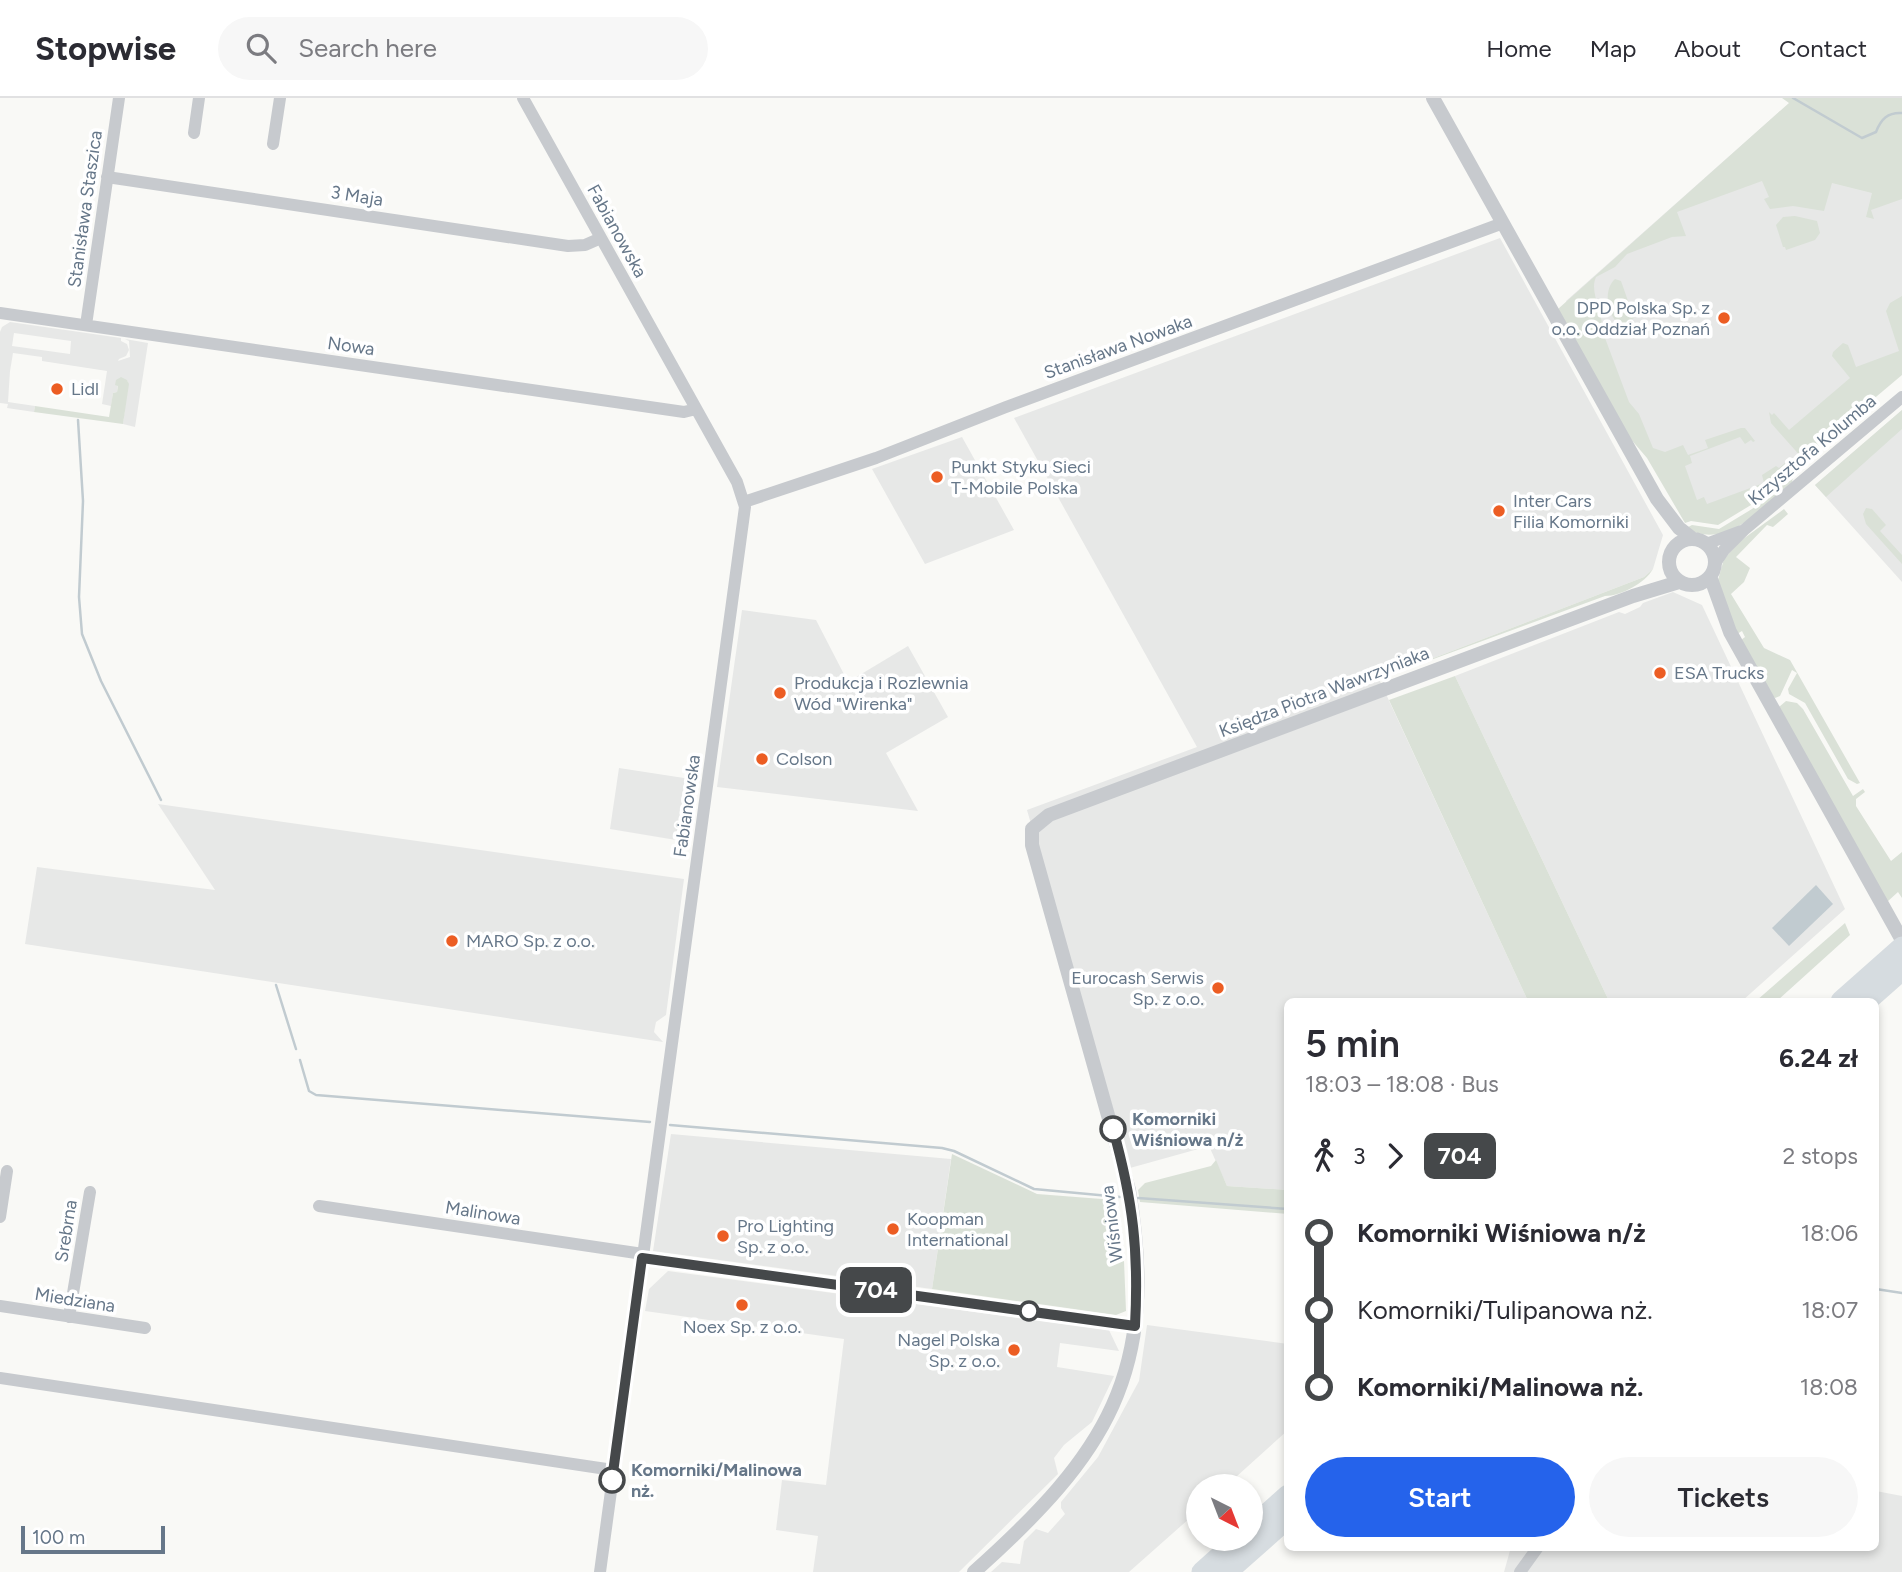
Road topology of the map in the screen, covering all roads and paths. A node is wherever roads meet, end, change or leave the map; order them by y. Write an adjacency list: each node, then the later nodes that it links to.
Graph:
1 (118, 98): 8 (street, Stanisława Staszica)
2 (200, 98): 6 (street)
3 (280, 98): 7 (street)
4 (523, 98): 10 (street, Fabianowska)
5 (1433, 98): 9 (street)
6 (194, 133)
7 (273, 144)
8 (107, 177): 10 (street, 3 Maja); 12 (street, Stanisława Staszica)
9 (1503, 223): 15 (street); 16 (street, Stanisława Nowaka)
10 (601, 237): 14 (street, Fabianowska)
11 (0, 313): 12 (street, Nowa)
12 (86, 325): 14 (street, Nowa)
13 (1902, 397): 17 (street, Krzysztofa Kolumba)
14 (695, 409): 16 (street, Fabianowska)
15 (1657, 499): 18 (street); 19 (street)
16 (744, 502): 35 (street, Fabianowska)
17 (1744, 530): 18 (street, Krzysztofa Kolumba); 21 (street, Krzysztofa Kolumba)
18 (1699, 542): 19 (street); 21 (street)
19 (1674, 547): 20 (street)
20 (1669, 564): 22 (street); 23 (street, Księdza Piotra Wawrzyniaka)
21 (1712, 571): 22 (street); 24 (street)
22 (1686, 583): 23 (street, Księdza Piotra Wawrzyniaka); 24 (street)
23 (1633, 596): 25 (street, Księdza Piotra Wawrzyniaka)
24 (1730, 632): 26 (street)
25 (1032, 829): 38 (street, Wiśniowa)
26 (1902, 940)
27 (1902, 947): 29 (highway)
28 (1902, 970): 30 (highway)
29 (1844, 998)
30 (1870, 998)
31 (7, 1171): 34 (street)
32 (90, 1192): 37 (street, Srebrna)
33 (319, 1206): 35 (street, Malinowa)
34 (0, 1217)
35 (642, 1256): 38 (street, Malinowa); 41 (street, Fabianowska)
36 (0, 1306): 37 (street, Miedziana)
37 (69, 1317): 39 (street, Miedziana)
38 (1135, 1326): 48 (street, Wiśniowa)
39 (145, 1328)
40 (0, 1378): 41 (street)
41 (614, 1470): 47 (street, Fabianowska)
42 (1284, 1499): 43 (highway)
43 (1264, 1517)
44 (1284, 1522): 50 (highway)
45 (1225, 1551): 49 (highway)
46 (1535, 1551): 51 (street)
47 (600, 1572)
48 (974, 1572)
49 (1202, 1572)
50 (1227, 1572)
51 (1520, 1572)

